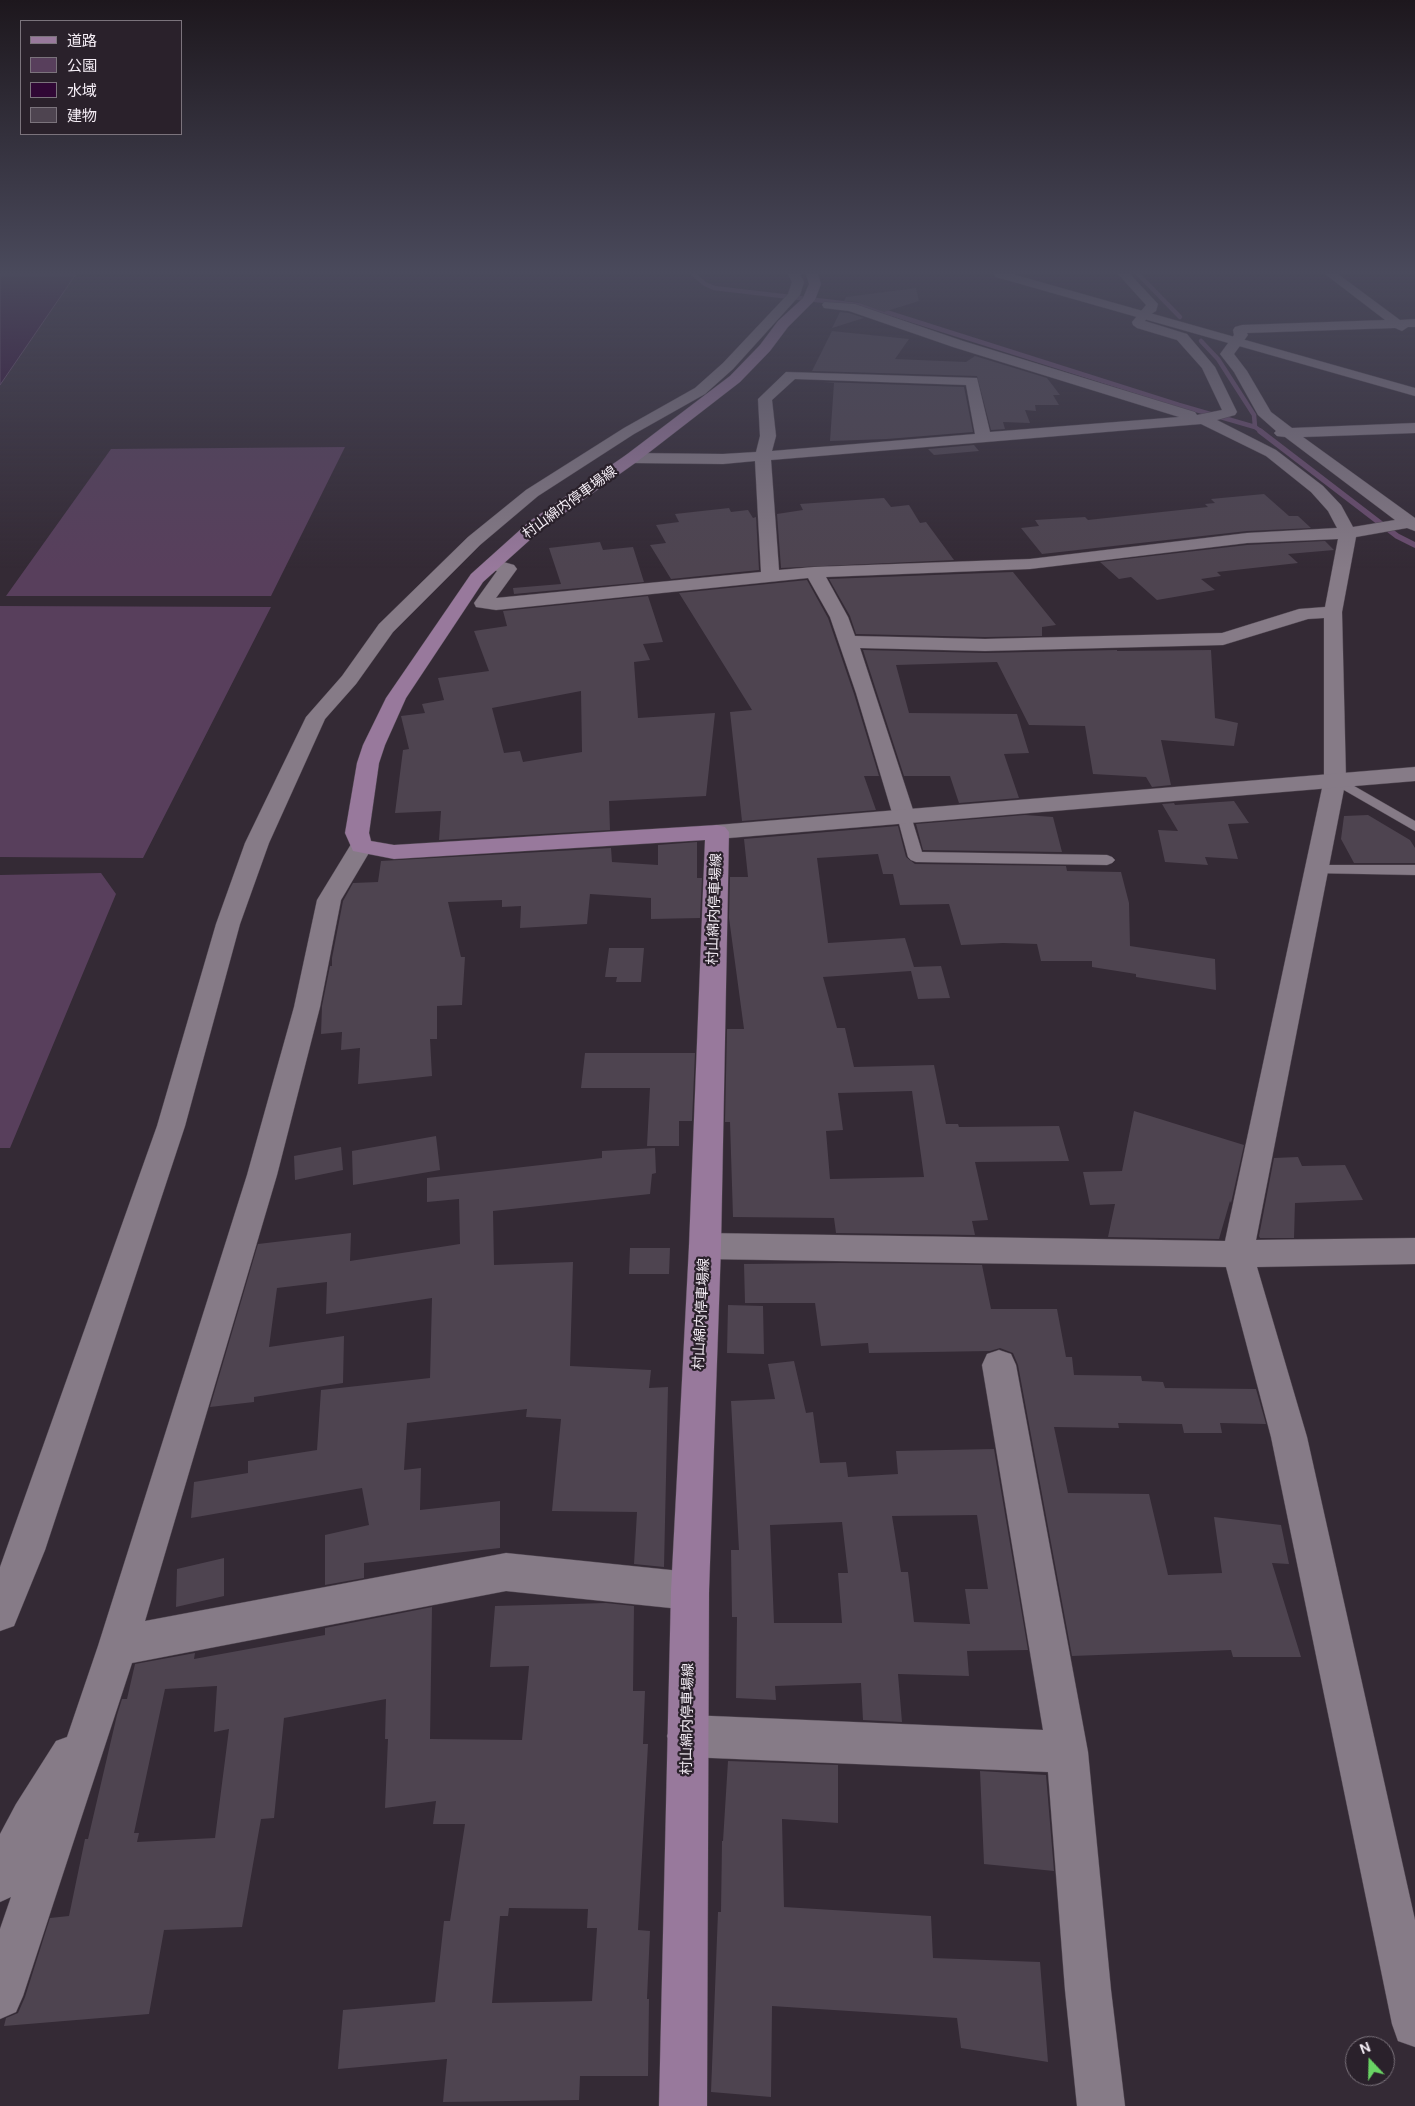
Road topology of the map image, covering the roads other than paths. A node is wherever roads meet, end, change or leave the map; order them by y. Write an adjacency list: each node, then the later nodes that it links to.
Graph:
1 (721, 372): 36 (street)
2 (742, 372): 14 (main road, 村山綿内停車場線)
3 (1053, 372): 8 (street)
4 (1210, 372): 8 (street)
5 (1241, 372): 10 (street)
6 (1346, 372): 7 (street)
7 (1415, 392)
8 (1206, 418): 11 (street); 12 (street)
9 (1415, 428): 10 (street)
10 (1283, 432): 11 (street); 15 (street)
11 (1243, 434): 16 (street)
12 (984, 438): 13 (street); 13 (street)
13 (764, 456): 14 (street); 19 (street)
14 (632, 458): 17 (main road, 村山綿内停車場線)
15 (1408, 525): 16 (street)
16 (1348, 533): 18 (street); 20 (street)
17 (493, 564): 19 (street); 27 (main road, 村山綿内停車場線)
18 (814, 572): 19 (street); 21 (street)
19 (770, 575)
20 (1333, 612): 21 (street); 23 (street)
21 (848, 642): 24 (street)
22 (1415, 774): 23 (street)
23 (1335, 779): 24 (street); 25 (lane); 29 (street)
24 (904, 816): 26 (street); 28 (lane)
25 (1415, 826)
26 (717, 832): 27 (main road, 村山綿内停車場線); 31 (main road, 村山綿内停車場線)
27 (361, 846): 37 (street)
28 (1107, 860)
29 (1316, 870): 30 (lane); 33 (street)
30 (1415, 870)
31 (705, 1246): 33 (street); 35 (main road, 村山綿内停車場線)
32 (1415, 1251): 33 (street)
33 (1238, 1254): 43 (street)
34 (999, 1364): 40 (street)
35 (690, 1591): 37 (street); 39 (main road, 村山綿内停車場線)
36 (0, 1612)
37 (118, 1646): 38 (street)
38 (94, 1718): 41 (street); 42 (street)
39 (688, 1736): 40 (street); 44 (main road, 村山綿内停車場線)
40 (1067, 1752): 45 (street)
41 (0, 1880)
42 (0, 1996)
43 (1415, 2024)
44 (682, 2106)
45 (1101, 2106)

